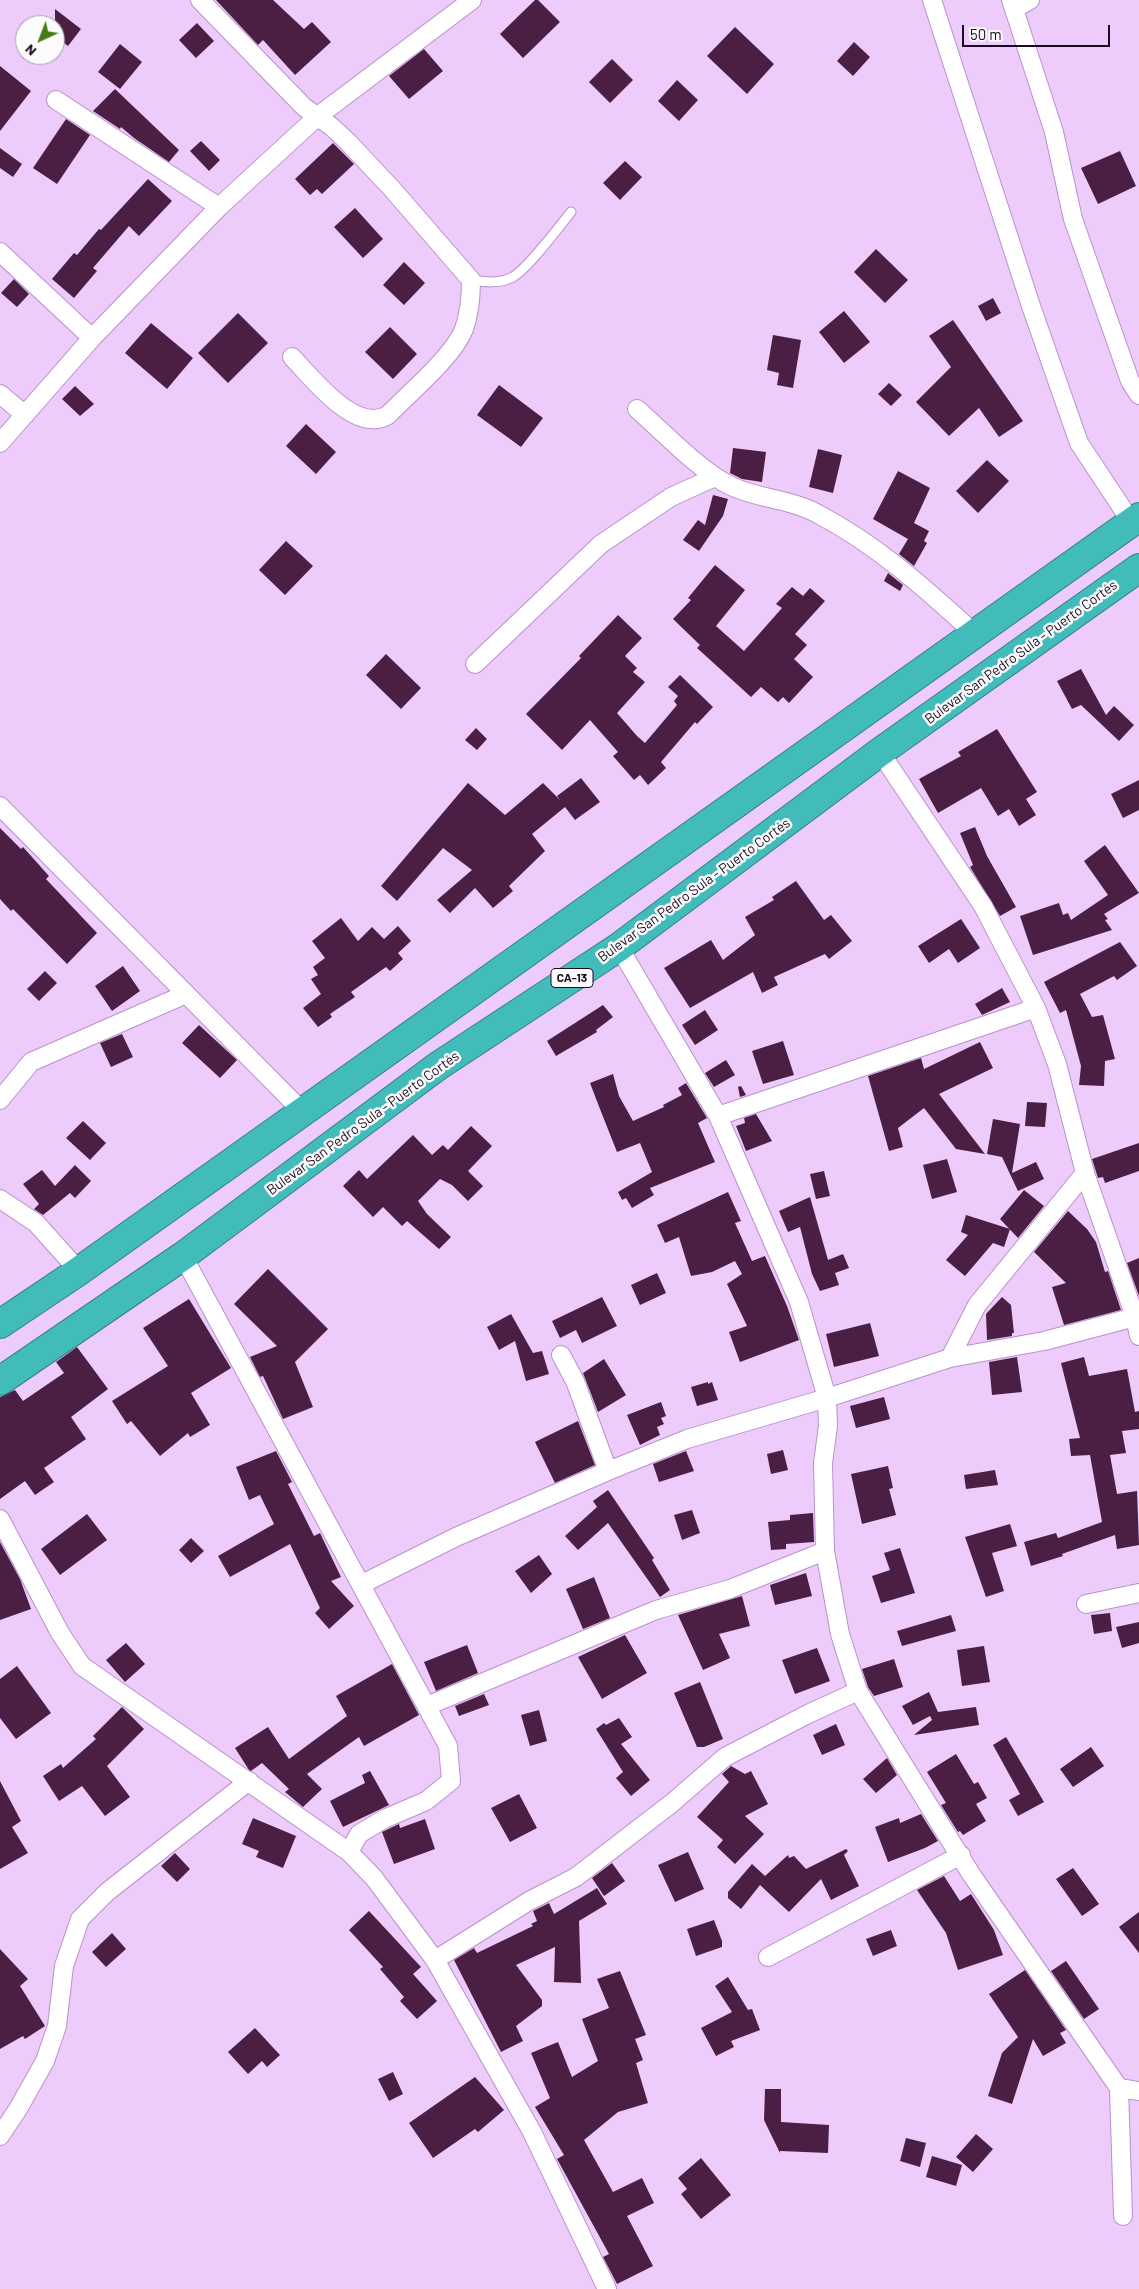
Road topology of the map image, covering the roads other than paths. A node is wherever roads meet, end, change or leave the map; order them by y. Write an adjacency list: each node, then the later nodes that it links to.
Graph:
1 (200, 0): 7 (street)
2 (472, 0): 7 (street)
3 (932, 0): 20 (street)
4 (1030, 0): 5 (street)
5 (1013, 5): 15 (street)
6 (56, 100): 8 (street)
7 (318, 116): 8 (street); 11 (street)
8 (219, 207): 12 (street)
9 (571, 212): 11 (lane)
10 (0, 252): 12 (street)
11 (470, 280): 13 (street)
12 (92, 338): 17 (street)
13 (292, 357)
14 (0, 394): 17 (street)
15 (1139, 395)
16 (636, 409): 19 (street)
17 (25, 415): 18 (street)
18 (0, 443)
19 (715, 477): 22 (street); 23 (street)
20 (1135, 520): 22 (highway)
21 (1139, 568): 24 (highway, Bulevar San Pedro Sula - Puerto Cortés / CA-13)
22 (975, 634): 30 (highway)
23 (475, 664)
24 (880, 752): 26 (highway, Bulevar San Pedro Sula - Puerto Cortés / CA-13); 28 (street)
25 (0, 806): 27 (street)
26 (619, 947): 31 (street); 34 (highway, Bulevar San Pedro Sula - Puerto Cortés / CA-13)
27 (186, 994): 29 (street); 30 (street)
28 (1036, 1008): 31 (street); 32 (street)
29 (0, 1100)
30 (302, 1111): 35 (highway)
31 (718, 1116): 42 (street)
32 (1085, 1173): 36 (street); 40 (street)
33 (0, 1199): 35 (street)
34 (183, 1256): 41 (highway, Bulevar San Pedro Sula - Puerto Cortés / CA-13); 46 (street)
35 (79, 1271): 37 (highway)
36 (1135, 1317): 38 (street); 40 (street)
37 (0, 1324)
38 (1139, 1336)
39 (561, 1355): 43 (street)
40 (950, 1358): 42 (street)
41 (0, 1381)
42 (828, 1398): 43 (street); 45 (street)
43 (608, 1471): 46 (street)
44 (0, 1518): 51 (street)
45 (825, 1551): 49 (street); 50 (street)
46 (362, 1584): 50 (street)
47 (1139, 1593): 48 (street)
48 (1086, 1604)
49 (858, 1691): 53 (street); 55 (street)
50 (427, 1706): 52 (street)
51 (248, 1781): 52 (street); 58 (street)
52 (349, 1852): 55 (street)
53 (961, 1855): 54 (street); 56 (street)
54 (768, 1957)
55 (435, 1960): 60 (street)
56 (1119, 2088): 57 (street); 59 (street)
57 (1139, 2091)
58 (0, 2136)
59 (1123, 2216)
60 (607, 2289)

